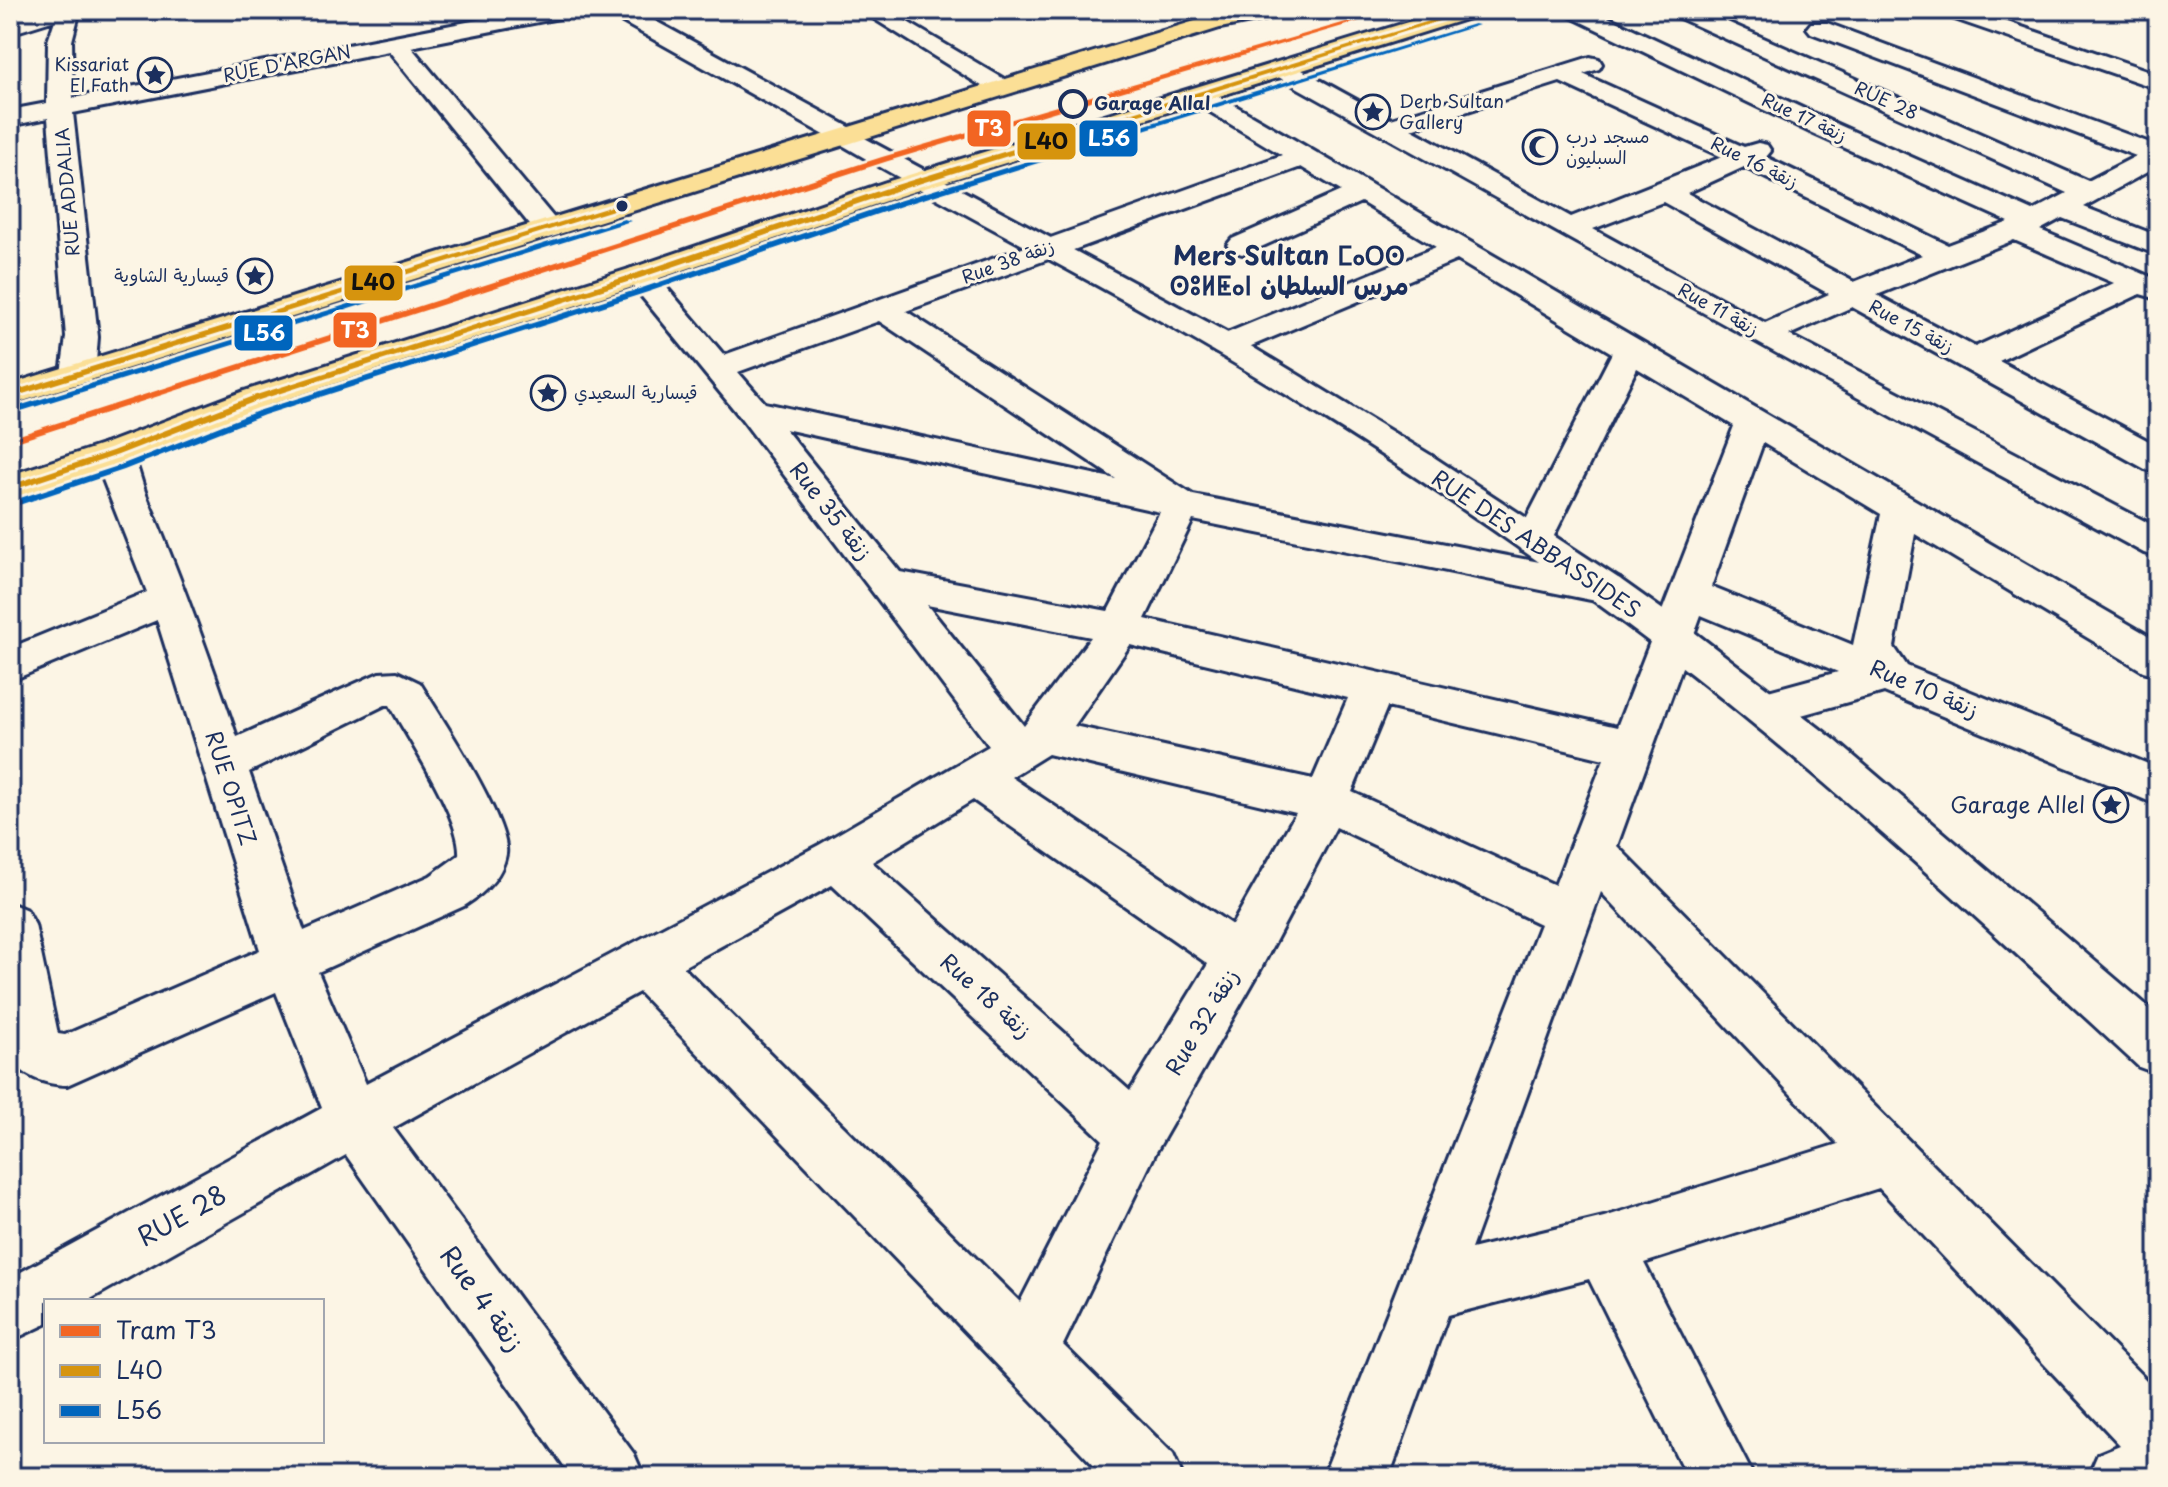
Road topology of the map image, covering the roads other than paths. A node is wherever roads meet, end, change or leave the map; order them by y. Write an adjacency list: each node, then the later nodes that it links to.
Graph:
1 (66, 10): 12 (street); 23 (street, RUE ADDALIA)
2 (564, 10): 14 (street, RUE D'ARGAN)
3 (618, 10): 27 (street, RUE DES ABBASSIDES)
4 (871, 10): 20 (street)
5 (1279, 10): 20 (main road)
6 (1471, 10): 17 (main road)
7 (1575, 10): 15 (street, Rue 17 زنقة)
8 (1681, 10): 11 (street, RUE 28)
9 (1951, 10): 19 (street)
10 (1857, 14): 13 (street)
11 (1711, 23): 15 (street); 16 (street, RUE 28)
12 (10, 27)
13 (1819, 28): 16 (street); 28 (street)
14 (395, 43): 23 (street, RUE D'ARGAN); 38 (street)
15 (1651, 44): 18 (street); 25 (street, Rue 17 زنقة)
16 (1761, 46): 22 (street, RUE 28)
17 (1282, 69): 21 (main road); 26 (street, Rue 11 زنقة)
18 (1561, 73): 26 (street); 29 (street, Rue 16 زنقة)
19 (2158, 82)
20 (1002, 88): 27 (main road)
21 (1201, 96): 30 (street); 31 (main road)
22 (1891, 103): 25 (street); 34 (street, RUE 28)
23 (60, 109): 24 (street, RUE D'ARGAN); 53 (street, RUE ADDALIA)
24 (10, 118)
25 (1821, 127): 29 (street); 36 (street, Rue 17 زنقة)
26 (1386, 129): 37 (street, Rue 11 زنقة)
27 (846, 136): 31 (street, RUE DES ABBASSIDES); 38 (main road)
28 (2158, 155): 34 (street)
29 (1742, 156): 33 (street); 43 (street, Rue 16 زنقة)
30 (1302, 157): 32 (street); 41 (street, Rue 38 زنقة)
31 (920, 180): 41 (street, RUE DES ABBASSIDES); 44 (main road)
32 (1361, 192): 39 (street); 42 (street)
33 (1665, 192): 37 (street); 46 (street, Rue 15 زنقة)
34 (2091, 193): 35 (street)
35 (2062, 208): 36 (street); 40 (street)
36 (2025, 226): 43 (street); 45 (street, Rue 17 زنقة)
37 (1568, 228): 48 (street, Rue 11 زنقة)
38 (548, 229): 53 (main road)
39 (1242, 245)
40 (2158, 246)
41 (1049, 247): 47 (street, Rue 38 زنقة); 49 (street, RUE DES ABBASSIDES)
42 (1458, 249): 49 (street); 50 (street)
43 (1945, 255): 46 (street)
44 (640, 275): 52 (street, Rue 35 زنقة); 57 (main road)
45 (2148, 287): 51 (street)
46 (1853, 295): 48 (street); 51 (street, Rue 15 زنقة)
47 (882, 309): 52 (street, Rue 38 زنقة); 60 (street)
48 (1764, 335): 63 (street, Rue 11 زنقة)
49 (1226, 345): 62 (street, RUE DES ABBASSIDES)
50 (1630, 350): 56 (street); 62 (street)
51 (1974, 360): 58 (street, Rue 15 زنقة)
52 (716, 369): 55 (street, Rue 35 زنقة)
53 (78, 374): 54 (main road)
54 (10, 395)
55 (753, 411): 60 (street); 64 (street, Rue 35 زنقة)
56 (1753, 423): 61 (street); 67 (street)
57 (115, 453): 59 (main road); 66 (street, RUE OPITZ)
58 (2158, 461)
59 (10, 488)
60 (1182, 505): 65 (street); 68 (street)
61 (1901, 510): 69 (street); 71 (street)
62 (1534, 541): 65 (street, RUE DES ABBASSIDES)
63 (2158, 544)
64 (888, 584): 68 (street); 74 (street, Rue 35 زنقة)
65 (1606, 589): 67 (street, RUE DES ABBASSIDES)
66 (170, 599): 70 (street); 76 (street, RUE OPITZ)
67 (1681, 615): 71 (street, Rue 10 زنقة); 73 (street, RUE DES ABBASSIDES); 75 (street)
68 (1120, 628): 72 (street); 74 (street)
69 (2158, 660)
70 (10, 665)
71 (1890, 674): 73 (street); 78 (street, Rue 10 زنقة)
72 (1373, 688): 75 (street); 79 (street, Rue 32 زنقة)
73 (1765, 708): 87 (street, RUE DES ABBASSIDES)
74 (1030, 744): 77 (street, RUE 28); 79 (street)
75 (1630, 748): 80 (street)
76 (223, 764): 85 (street, RUE OPITZ); 85 (street)
77 (975, 777): 81 (street, RUE 28); 84 (street)
78 (2158, 787)
79 (1326, 801): 82 (street); 84 (street, Rue 32 زنقة)
80 (1592, 851): 82 (street); 90 (street)
81 (836, 859): 86 (street, RUE 28); 89 (street, Rue 18 زنقة)
82 (1568, 914): 92 (street)
83 (10, 925): 85 (street)
84 (1240, 958): 89 (street, Rue 32 زنقة)
85 (289, 962): 88 (street, RUE OPITZ)
86 (646, 964): 88 (street, RUE 28); 94 (street)
87 (2158, 1049)
88 (354, 1120): 93 (street, RUE 28); 96 (street, Rue 4 زنقة)
89 (1136, 1133): 94 (street, Rue 32 زنقة)
90 (1887, 1157): 91 (street); 95 (street)
91 (1604, 1246): 92 (street); 99 (street)
92 (1426, 1290): 98 (street)
93 (10, 1311)
94 (1027, 1353): 97 (street)
95 (2138, 1466)
96 (611, 1477)
97 (1150, 1477)
98 (1356, 1477)
99 (1721, 1477)

